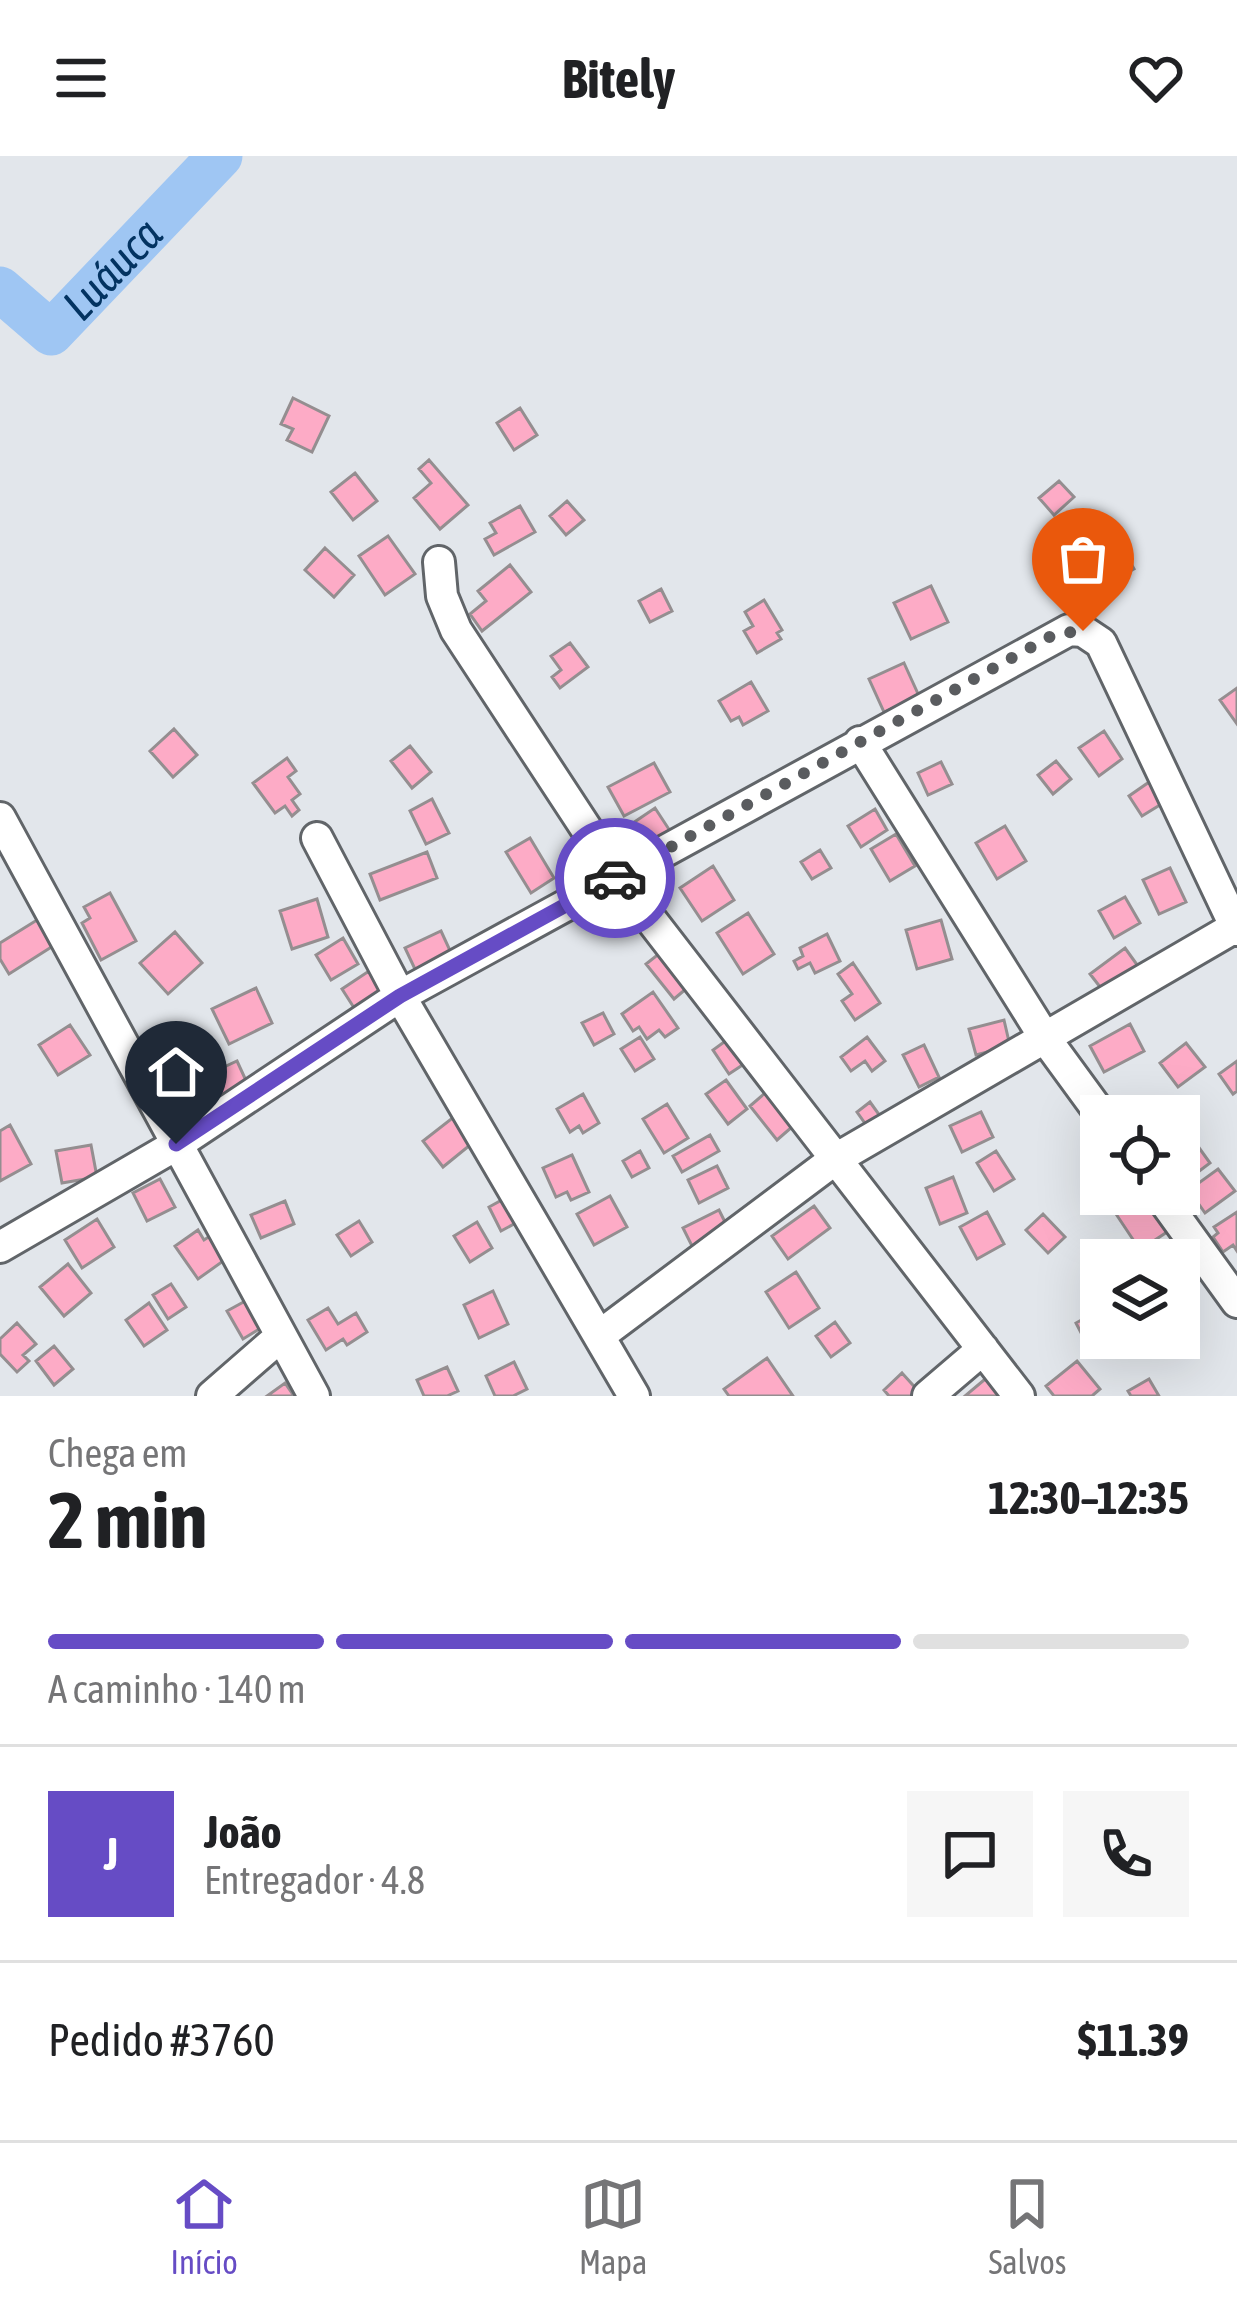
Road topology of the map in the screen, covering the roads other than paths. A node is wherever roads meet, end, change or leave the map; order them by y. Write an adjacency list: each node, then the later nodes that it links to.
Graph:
1 (439, 562): 5 (street)
2 (860, 742): 5 (street); 6 (street); 8 (street)
3 (0, 818): 10 (street)
4 (317, 838): 7 (street)
5 (618, 877): 7 (street); 11 (street)
6 (1236, 928): 8 (street)
7 (400, 996): 10 (street); 16 (street)
8 (1045, 1038): 9 (street); 11 (street)
9 (1087, 1095)
10 (176, 1144): 13 (street); 15 (street)
11 (835, 1160): 16 (street); 17 (street)
12 (1174, 1215): 14 (street)
13 (0, 1247)
14 (1237, 1302)
15 (281, 1336): 18 (street); 19 (street)
16 (599, 1336): 20 (street)
17 (983, 1349): 21 (street); 22 (street)
18 (212, 1396)
19 (314, 1396)
20 (634, 1396)
21 (928, 1396)
22 (1018, 1396)

